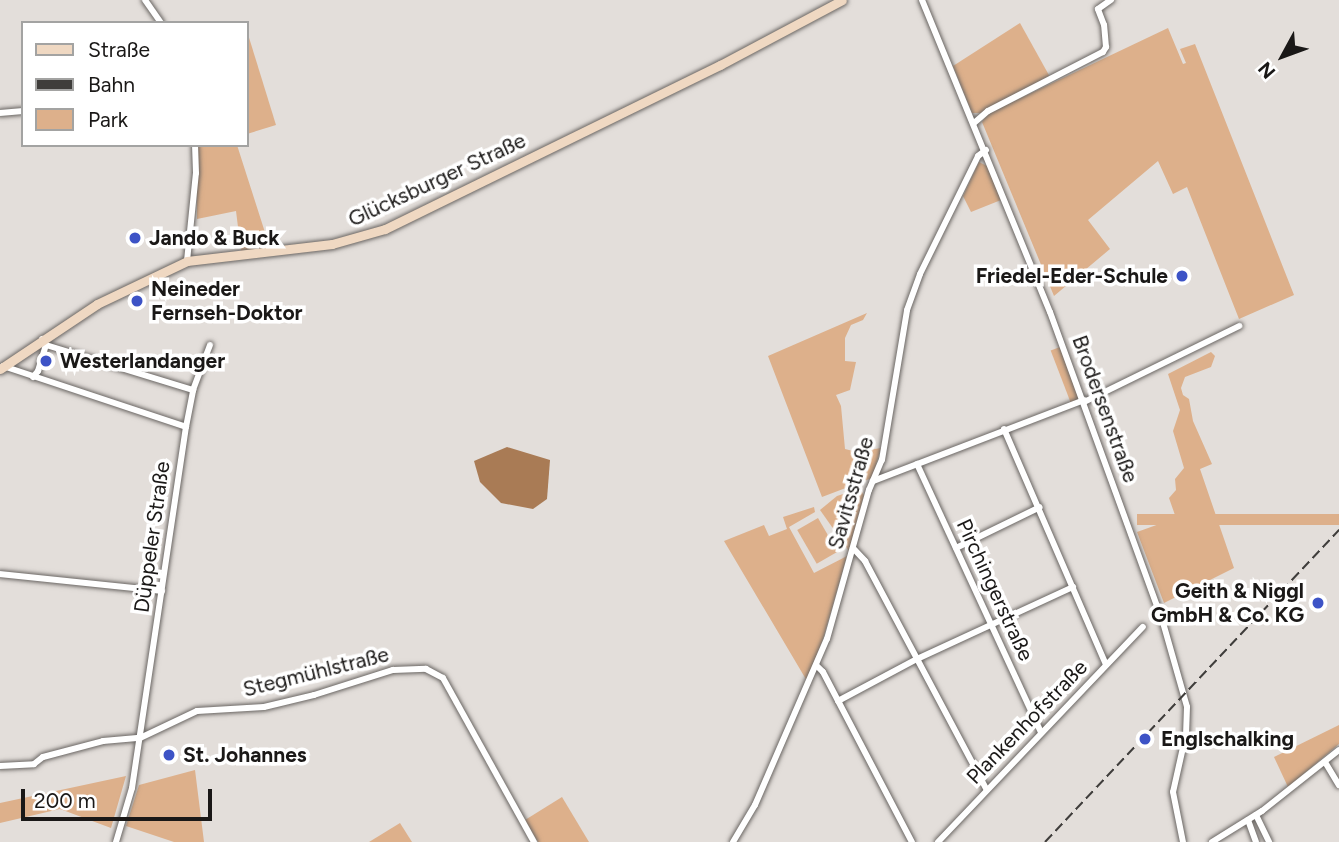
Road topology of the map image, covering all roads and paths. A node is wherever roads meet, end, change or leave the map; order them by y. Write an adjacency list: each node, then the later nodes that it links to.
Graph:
1 (145, 0): 7 (street)
2 (842, 0): 13 (street, Glücksburger Straße)
3 (922, 0): 10 (street, Brodersenstraße)
4 (1111, 0): 6 (street)
5 (1092, 2): 6 (street)
6 (1098, 9): 10 (street)
7 (160, 21)
8 (21, 111): 9 (street)
9 (0, 113)
10 (974, 124): 12 (street, Brodersenstraße)
11 (195, 147): 13 (street)
12 (986, 150): 20 (street, Brodersenstraße); 24 (street, Savitsstraße)
13 (187, 261): 15 (street, Glücksburger Straße)
14 (1239, 326): 20 (street)
15 (44, 342): 17 (street, Glücksburger Straße); 18 (street); 19 (street)
16 (210, 345): 19 (street, Düppeler Straße)
17 (2, 368): 18 (street)
18 (33, 377): 21 (street)
19 (193, 390): 21 (street, Düppeler Straße)
20 (1084, 401): 22 (street); 51 (street, Brodersenstraße)
21 (186, 427): 30 (street, Düppeler Straße)
22 (1004, 429): 23 (street); 25 (street)
23 (917, 464): 24 (street); 27 (street, Pirchingerstraße)
24 (873, 481): 26 (street, Savitsstraße)
25 (1040, 507): 27 (street); 29 (street)
26 (853, 548): 33 (street); 35 (street, Savitsstraße)
27 (956, 548): 31 (street, Pirchingerstraße)
28 (0, 573): 30 (street)
29 (1073, 587): 31 (street); 34 (street)
30 (162, 591): 38 (street, Düppeler Straße)
31 (992, 625): 33 (street); 37 (street, Pirchingerstraße)
32 (1143, 627): 34 (street, Plankenhofstraße)
33 (917, 659): 36 (street); 43 (street)
34 (1106, 665): 37 (street, Plankenhofstraße)
35 (817, 666): 36 (street); 48 (street, Savitsstraße)
36 (838, 701): 49 (street)
37 (1041, 732): 43 (street, Plankenhofstraße)
38 (140, 738): 41 (street); 46 (street, Düppeler Straße); 47 (street, Stegmühlstraße)
39 (1339, 750): 40 (street)
40 (1325, 762): 42 (street); 44 (street)
41 (0, 766)
42 (1339, 785)
43 (987, 790): 50 (street, Plankenhofstraße)
44 (1256, 815): 45 (street); 54 (street)
45 (1248, 820): 52 (street); 53 (street)
46 (116, 842)
47 (534, 842)
48 (733, 842)
49 (912, 842)
50 (937, 842)
51 (1183, 842)
52 (1212, 842)
53 (1256, 842)
54 (1269, 842)

